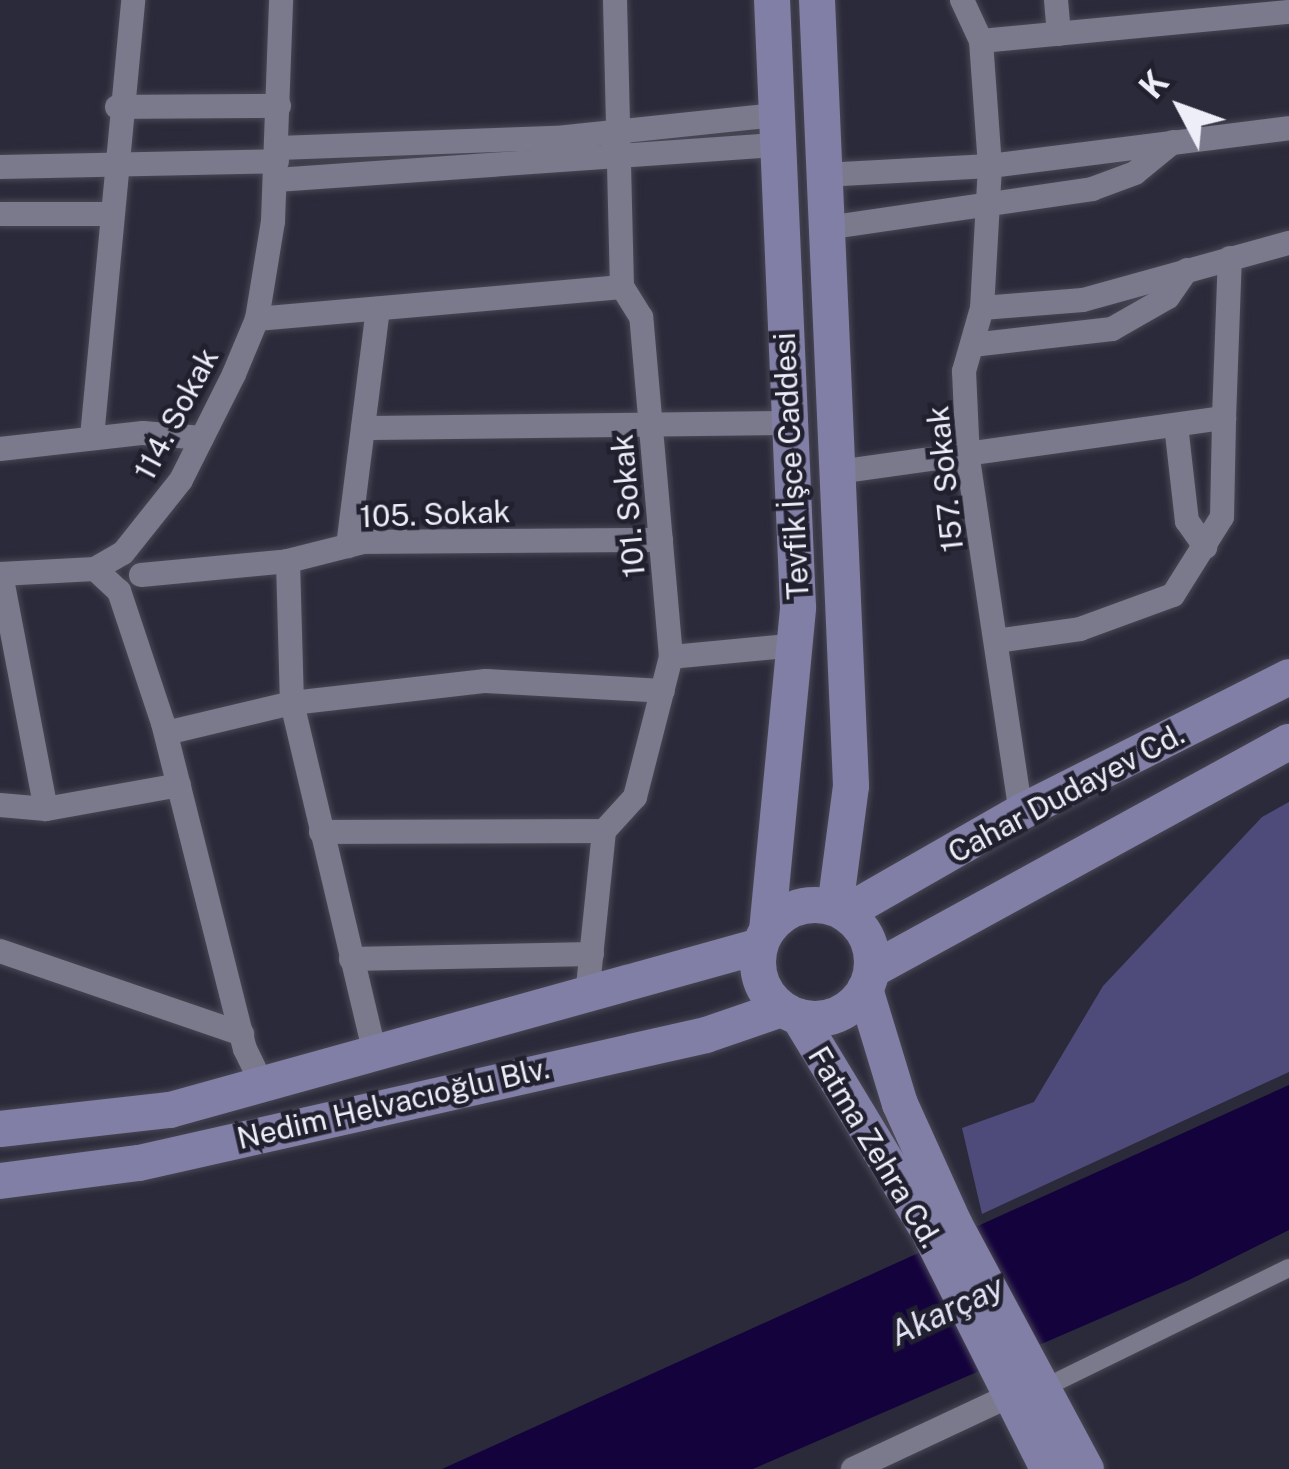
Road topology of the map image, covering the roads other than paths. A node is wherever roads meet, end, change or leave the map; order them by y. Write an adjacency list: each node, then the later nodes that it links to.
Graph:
1 (133, 0): 13 (street)
2 (281, 0): 12 (street, 114. Sokak)
3 (615, 0): 14 (street, 101. Sokak)
4 (962, 0): 11 (street, 157. Sokak)
5 (1056, 0): 6 (street); 10 (street)
6 (1067, 0)
7 (1289, 12): 10 (street)
8 (773, 15): 9 (main road); 16 (main road, Tevfik İşce Caddesi)
9 (817, 15): 23 (main road, Tevfik İşce Caddesi)
10 (1059, 34): 11 (street)
11 (981, 41): 20 (street, 157. Sokak)
12 (279, 106): 13 (street); 19 (street, 114. Sokak)
13 (117, 107): 22 (street)
14 (620, 127): 16 (street); 18 (street, 101. Sokak); 19 (street)
15 (1289, 128): 17 (street)
16 (775, 130): 18 (street); 37 (main road, Tevfik İşce Caddesi)
17 (1173, 142): 20 (street); 24 (street)
18 (623, 155): 19 (street); 31 (street, 101. Sokak)
19 (277, 163): 22 (street); 34 (street, 114. Sokak)
20 (990, 166): 23 (street); 24 (street, 157. Sokak)
21 (0, 167): 22 (street)
22 (115, 167): 26 (street)
23 (823, 176): 27 (main road, Tevfik İşce Caddesi)
24 (986, 208): 27 (street); 32 (street, 157. Sokak)
25 (0, 214): 26 (street)
26 (111, 214): 41 (street)
27 (826, 228): 45 (main road, Tevfik İşce Caddesi)
28 (1289, 243): 29 (street)
29 (1230, 258): 30 (street); 36 (street)
30 (1187, 270): 32 (street); 35 (street)
31 (622, 287): 33 (street); 39 (street, 101. Sokak)
32 (982, 308): 35 (street, 157. Sokak)
33 (377, 309): 34 (street); 40 (street)
34 (257, 319): 42 (street, 114. Sokak)
35 (972, 345): 44 (street, 157. Sokak)
36 (1224, 418): 38 (street); 48 (street)
37 (790, 423): 39 (street); 56 (main road, Tevfik İşce Caddesi)
38 (1176, 425): 44 (street); 48 (street)
39 (651, 427): 40 (street); 46 (street, 101. Sokak)
40 (363, 428): 47 (street)
41 (92, 437): 42 (street); 43 (street)
42 (202, 438): 49 (street, 114. Sokak)
43 (0, 449)
44 (968, 459): 45 (street); 55 (street, 157. Sokak)
45 (838, 472): 69 (main road, Tevfik İşce Caddesi)
46 (661, 540): 47 (street, 105. Sokak); 57 (street, 101. Sokak)
47 (348, 546): 50 (street, 105. Sokak)
48 (1205, 547): 55 (street)
49 (123, 553): 51 (street, 114. Sokak); 53 (street)
50 (288, 561): 53 (street, 105. Sokak); 60 (street)
51 (95, 569): 52 (street); 54 (street)
52 (1, 574): 65 (street)
53 (142, 575): 54 (street)
54 (119, 591): 61 (street)
55 (996, 641): 66 (street, 157. Sokak)
56 (796, 645): 57 (street); 70 (main road, Tevfik İşce Caddesi)
57 (671, 656): 59 (street, 101. Sokak)
58 (1289, 677): 66 (main road, Cahar Dudayev Cd.)
59 (663, 691): 60 (street); 67 (street, 101. Sokak)
60 (292, 703): 61 (street); 68 (street)
61 (166, 733): 63 (street)
62 (1289, 742): 74 (main road, Cahar Dudayev Cd.)
63 (179, 785): 65 (street); 77 (street)
64 (0, 805): 65 (street)
65 (46, 808)
66 (1021, 812): 69 (main road, Cahar Dudayev Cd.)
67 (604, 831): 68 (street); 72 (street)
68 (321, 832): 73 (street)
69 (840, 911): 70 (main road); 74 (main road)
70 (764, 939): 75 (main road, Nedim Helvacıoğlu Blv.); 76 (main road)
71 (0, 951): 77 (street)
72 (592, 954): 73 (street); 75 (street)
73 (351, 959): 78 (street)
74 (869, 980): 76 (main road); 82 (main road, Fatma Zehra Cd.)
75 (587, 996): 78 (main road, Nedim Helvacıoğlu Blv.)
76 (790, 1013): 81 (main road, Nedim Helvacıoğlu Blv.); 82 (main road, Fatma Zehra Cd.)
77 (242, 1034): 79 (street)
78 (374, 1054): 79 (main road, Nedim Helvacıoğlu Blv.)
79 (263, 1086): 80 (main road, Nedim Helvacıoğlu Blv.)
80 (0, 1129)
81 (0, 1181)
82 (942, 1228): 84 (main road, Fatma Zehra Cd.)
83 (1289, 1268): 85 (street)
84 (1007, 1376): 86 (street); 87 (main road, Fatma Zehra Cd.); 88 (main road, Fatma Zehra Cd.)
85 (1060, 1380)
86 (853, 1469)
87 (1048, 1469)
88 (1086, 1469)

